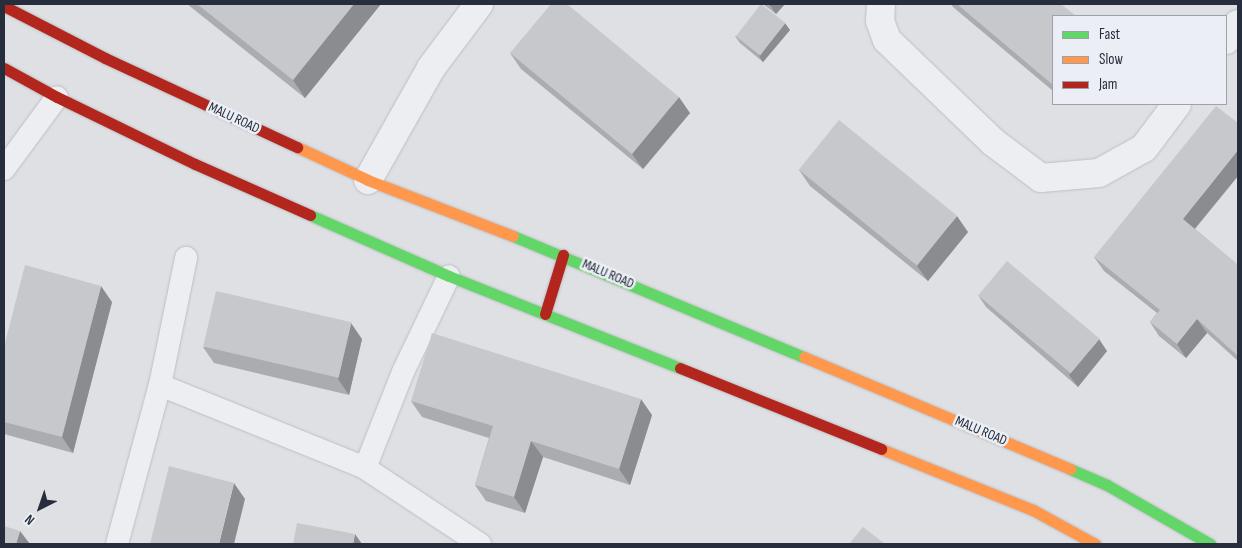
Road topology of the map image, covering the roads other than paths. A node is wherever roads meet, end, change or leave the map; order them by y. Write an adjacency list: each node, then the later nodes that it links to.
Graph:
1 (479, 4): 10 (street)
2 (881, 4): 8 (street)
3 (4, 6): 10 (main road, MALU ROAD)
4 (1238, 24): 5 (street)
5 (1227, 39)
6 (4, 68): 7 (main road)
7 (57, 97): 9 (lane); 13 (main road)
8 (1176, 105)
9 (4, 169)
10 (368, 180): 11 (main road, MALU ROAD)
11 (563, 255): 14 (main road); 20 (main road, MALU ROAD)
12 (186, 258): 15 (lane)
13 (449, 276): 14 (main road); 16 (lane)
14 (545, 314): 19 (main road)
15 (160, 385): 16 (lane); 17 (lane)
16 (366, 468): 18 (lane)
17 (118, 544)
18 (480, 544)
19 (1095, 544)
20 (1210, 544)

